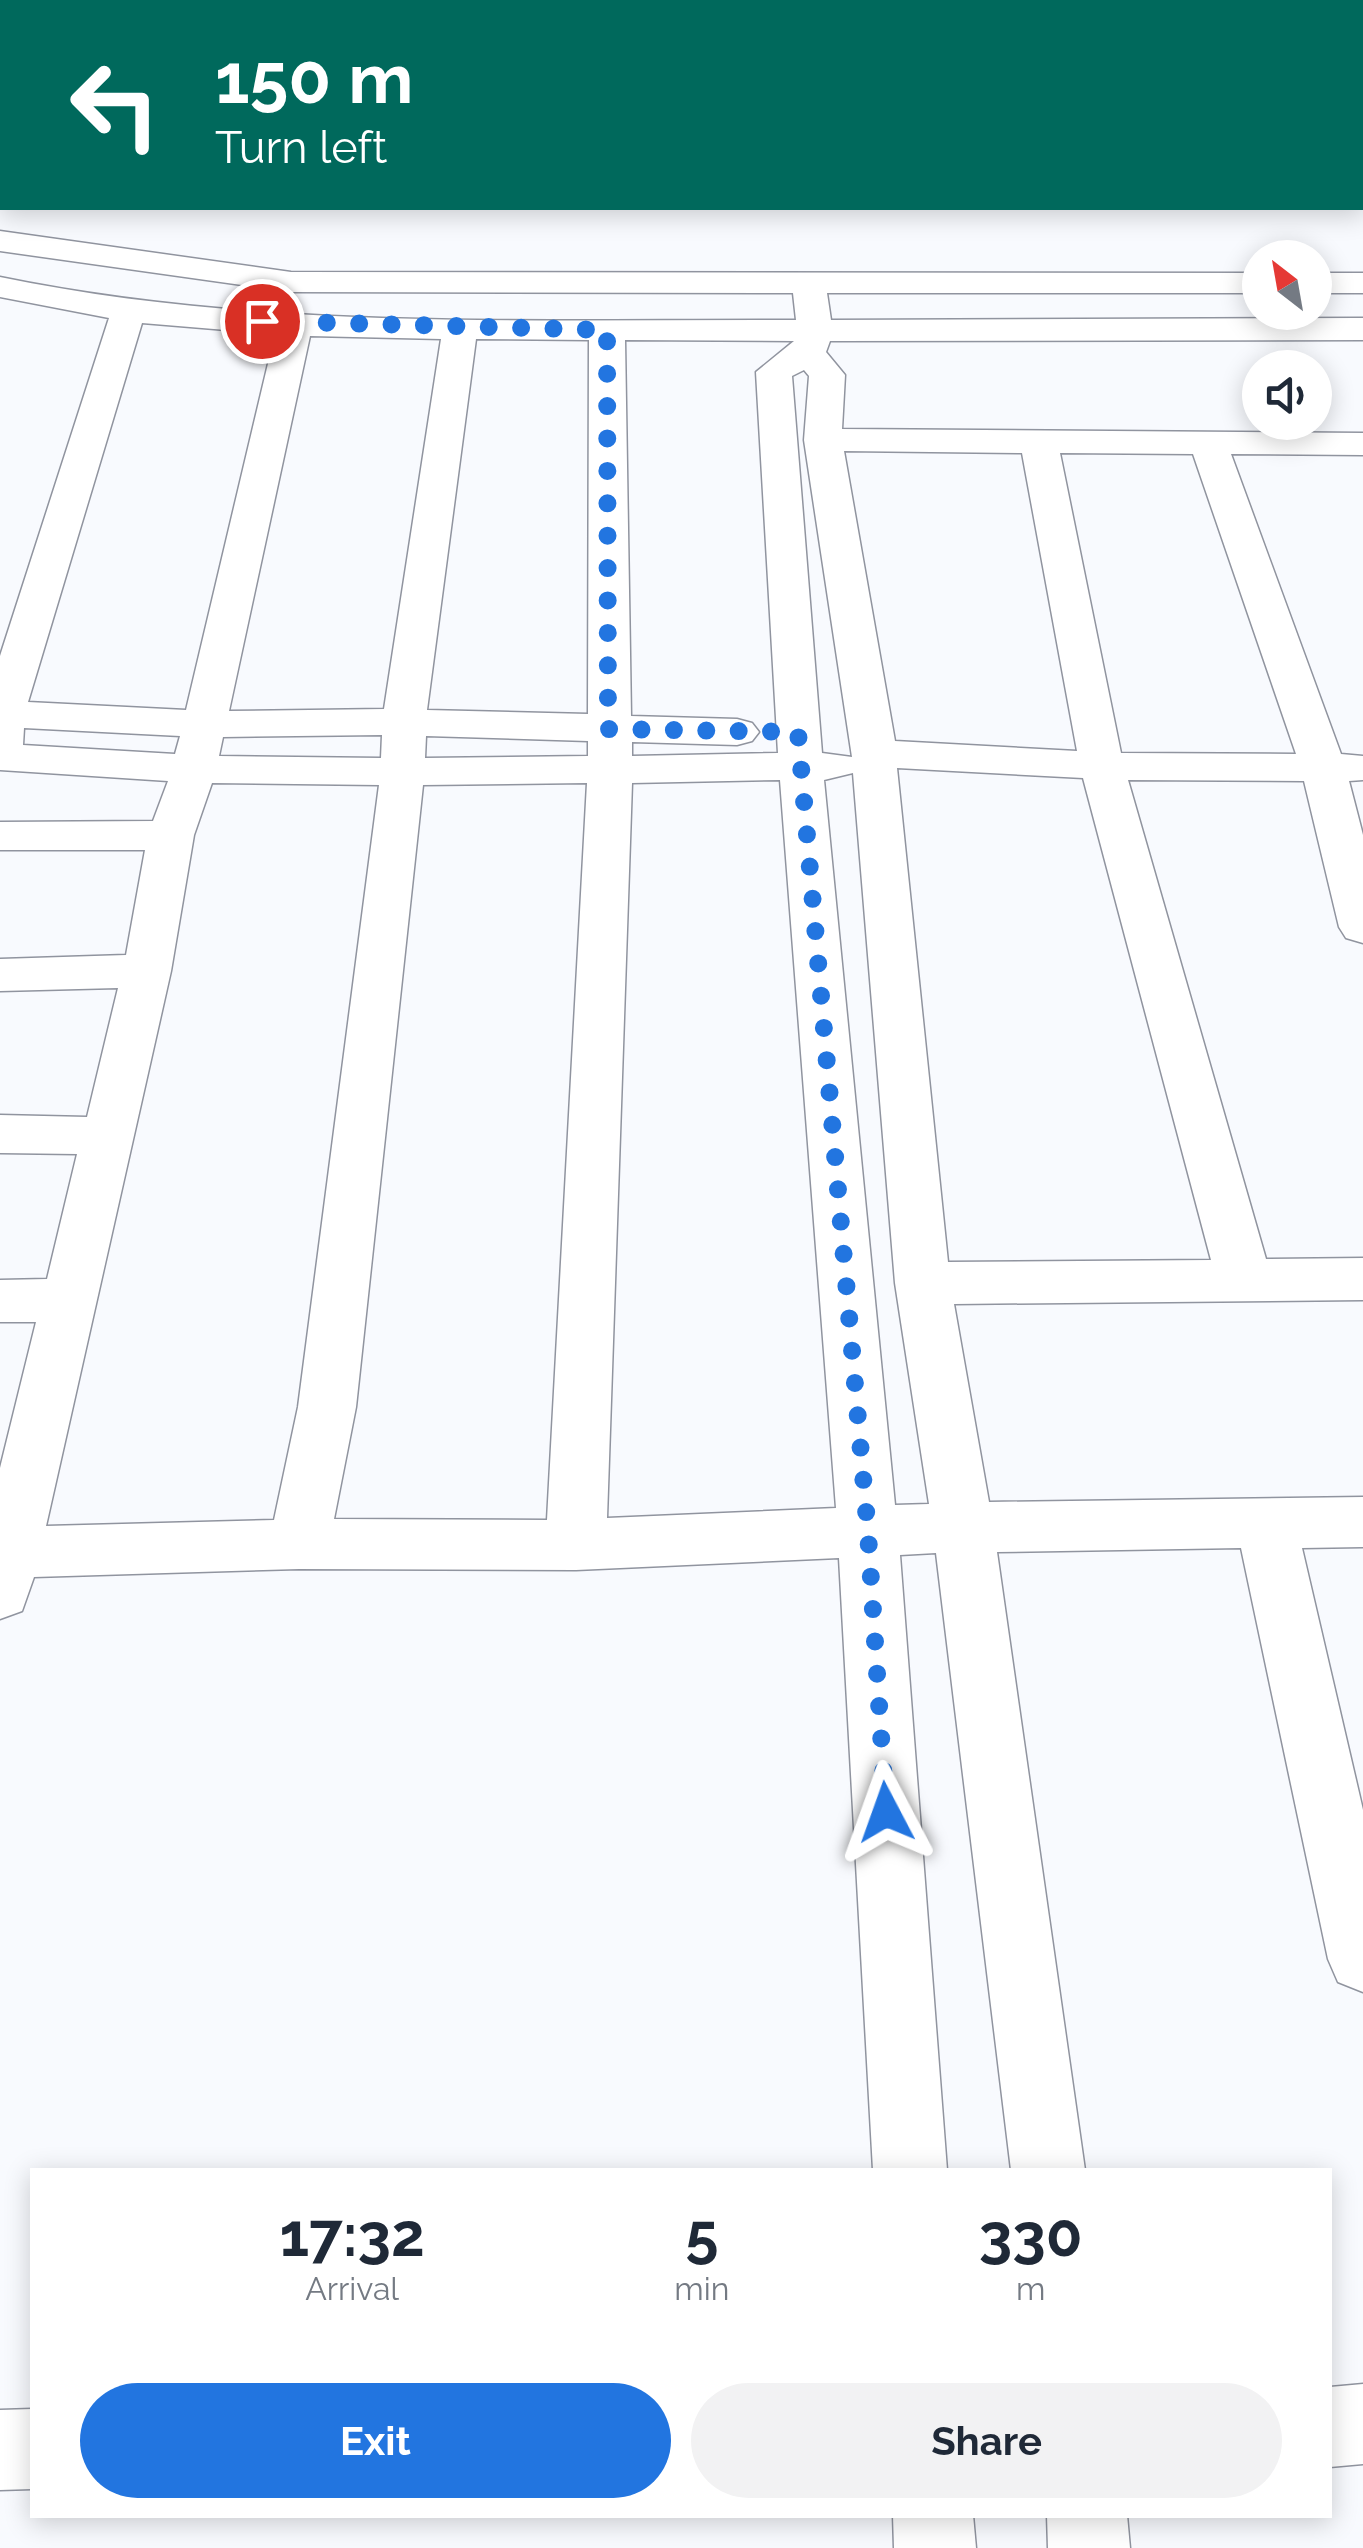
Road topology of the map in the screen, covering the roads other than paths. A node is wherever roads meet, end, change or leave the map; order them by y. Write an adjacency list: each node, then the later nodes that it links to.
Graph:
1 (0, 240): 4 (street)
2 (1332, 283): 3 (street)
3 (1363, 283)
4 (810, 284): 5 (street); 12 (street)
5 (1242, 284)
6 (4, 295): 7 (street)
7 (128, 312): 8 (street); 18 (street)
8 (295, 324): 9 (street); 19 (street)
9 (460, 328): 11 (street); 17 (street)
10 (1363, 329): 12 (street)
11 (607, 330): 12 (street); 21 (street)
12 (811, 343): 13 (street); 20 (street)
13 (823, 440): 15 (street); 22 (street)
14 (1208, 442): 15 (street); 16 (street); 24 (street)
15 (1039, 444): 23 (street)
16 (1363, 444)
17 (404, 722): 19 (street); 21 (street); 25 (street)
18 (1, 735): 19 (street)
19 (200, 747): 25 (street); 26 (street)
20 (800, 749): 21 (street); 22 (street); 41 (street)
21 (608, 750): 25 (street); 43 (street)
22 (873, 751): 23 (street); 35 (street)
23 (1102, 766): 24 (street); 33 (street)
24 (1343, 767): 28 (street)
25 (403, 768): 42 (street)
26 (172, 835): 27 (street); 29 (street)
27 (0, 836)
28 (1363, 927)
29 (147, 971): 30 (street); 32 (street)
30 (0, 975)
31 (0, 1134): 32 (street)
32 (108, 1136): 36 (street)
33 (1244, 1279): 34 (street); 35 (street)
34 (1363, 1279)
35 (923, 1283): 40 (street)
36 (66, 1300): 37 (street); 44 (street)
37 (0, 1301)
38 (1363, 1522): 39 (street)
39 (1266, 1523): 40 (street); 45 (street)
40 (963, 1528): 41 (street); 47 (street)
41 (868, 1533): 43 (street); 46 (street)
42 (299, 1544): 43 (street); 44 (street)
43 (576, 1544)
44 (3, 1566)
45 (1363, 1958)
46 (910, 2168)
47 (1048, 2168)
48 (1363, 2424): 49 (street)
49 (1332, 2427)
50 (30, 2449): 51 (street)
51 (0, 2450)
52 (933, 2518): 54 (street)
53 (1087, 2518): 55 (street)
54 (934, 2548)
55 (1088, 2548)

